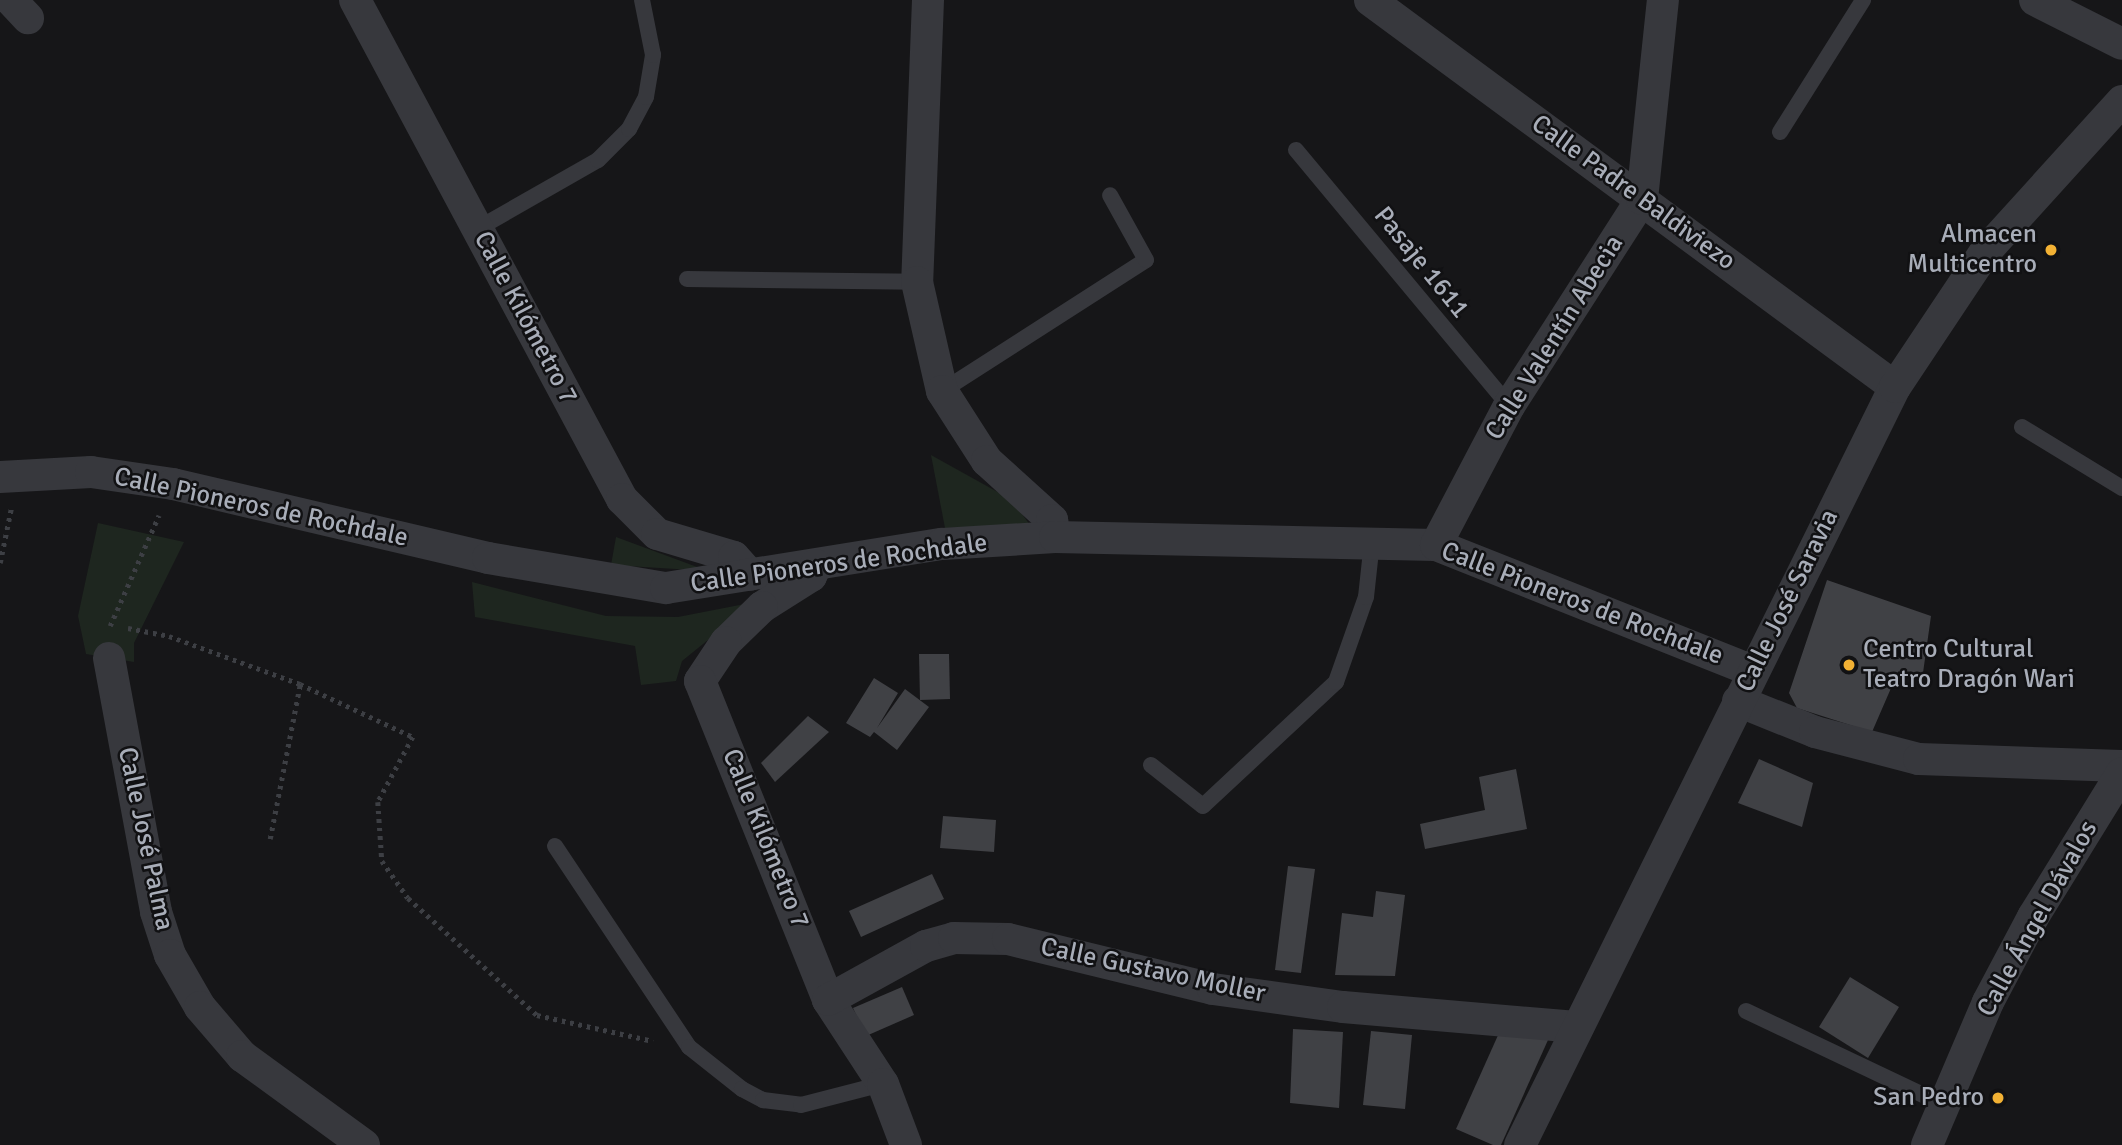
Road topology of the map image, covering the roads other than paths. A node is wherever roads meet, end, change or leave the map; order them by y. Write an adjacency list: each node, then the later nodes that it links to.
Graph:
1 (355, 0): 14 (street, Calle Kilómetro 7)
2 (642, 0): 14 (lane)
3 (928, 0): 16 (street)
4 (1370, 0): 13 (street, Calle Padre Baldiviezo)
5 (1663, 0): 13 (street, Calle Valentín Abecia)
6 (1863, 0): 10 (lane)
7 (2035, 0): 8 (street)
8 (2122, 44)
9 (2122, 101): 17 (street, Calle José Saravia)
10 (1780, 132)
11 (1296, 150): 19 (lane, Pasaje 1611)
12 (1110, 195): 18 (lane)
13 (1642, 199): 17 (street, Calle Padre Baldiviezo); 19 (street, Calle Valentín Abecia)
14 (477, 229): 27 (street, Calle Kilómetro 7)
15 (687, 279): 16 (lane)
16 (917, 282): 18 (street)
17 (1895, 387): 29 (street, Calle José Saravia)
18 (942, 391): 23 (street)
19 (1509, 406): 25 (street, Calle Valentín Abecia)
20 (2022, 427): 22 (lane)
21 (9, 475): 27 (street, Calle Pioneros de Rochdale)
22 (2122, 488)
23 (1055, 537): 24 (street, Calle Pioneros de Rochdale); 26 (street, Calle Pioneros de Rochdale)
24 (1373, 542): 25 (street, Calle Pioneros de Rochdale); 31 (lane)
25 (1436, 544): 29 (street, Calle Pioneros de Rochdale)
26 (816, 564): 27 (street, Calle Pioneros de Rochdale); 35 (street, Calle Kilómetro 7)
27 (750, 575)
28 (109, 658): 40 (street, Calle José Palma)
29 (1750, 670): 30 (street, Calle José Saravia)
30 (1738, 701): 32 (street, Calle Pioneros de Rochdale); 37 (street, Calle José Saravia)
31 (1151, 765)
32 (2122, 766)
33 (2122, 773): 39 (street, Calle Ángel Dávalos)
34 (555, 846): 38 (lane)
35 (828, 1000): 37 (street, Calle Gustavo Moller); 38 (street, Calle Kilómetro 7)
36 (1745, 1011): 39 (lane)
37 (1576, 1027): 42 (street, Calle José Saravia)
38 (883, 1084): 41 (street, Calle Kilómetro 7)
39 (1942, 1104): 43 (street, Calle Ángel Dávalos)
40 (363, 1145)
41 (906, 1145)
42 (1520, 1145)
43 (1927, 1145)

